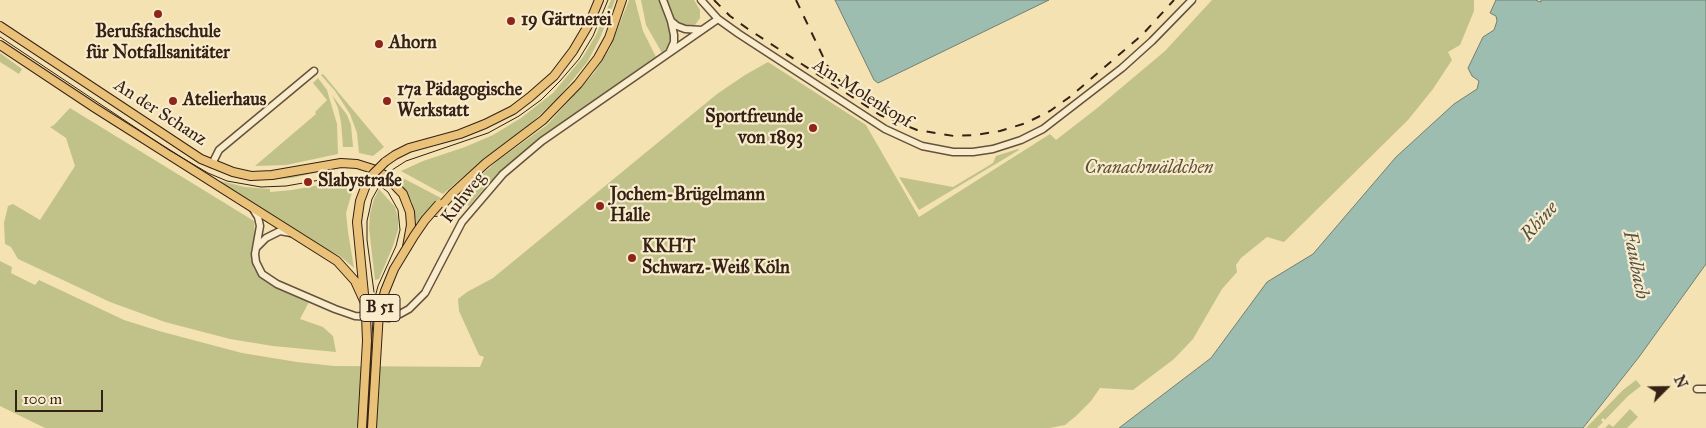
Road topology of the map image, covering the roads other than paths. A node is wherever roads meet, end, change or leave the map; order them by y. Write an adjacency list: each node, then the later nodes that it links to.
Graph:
1 (599, 0): 19 (main road, bridge)
2 (621, 0): 14 (main road)
3 (663, 0): 7 (street)
4 (701, 0): 6 (street, Am Molenkopf)
5 (1192, 0): 6 (street, Am Molenkopf)
6 (718, 19): 9 (street, Kuhweg)
7 (671, 21): 9 (street); 11 (street)
8 (0, 26): 13 (main road, An der Schanz / B 51)
9 (702, 30): 11 (street, Kuhweg)
10 (0, 44): 15 (main road, An der Schanz / B 51)
11 (670, 52): 17 (street, Kuhweg)
12 (314, 71): 13 (street)
13 (212, 164): 18 (main road, An der Schanz / B 51)
14 (451, 193): 18 (main road, B 51, bridge); 23 (main road, B 51, bridge)
15 (252, 208): 16 (main road, An der Schanz / B 51); 17 (street, Kuhweg)
16 (292, 233): 17 (street); 19 (main road, An der Schanz / B 51)
17 (256, 248)
18 (407, 248): 23 (main road, B 51, bridge)
19 (363, 291): 22 (main road, An der Schanz / B 51, bridge)
20 (1697, 389): 21 (street)
21 (1706, 389)
22 (362, 428)
23 (373, 428)

